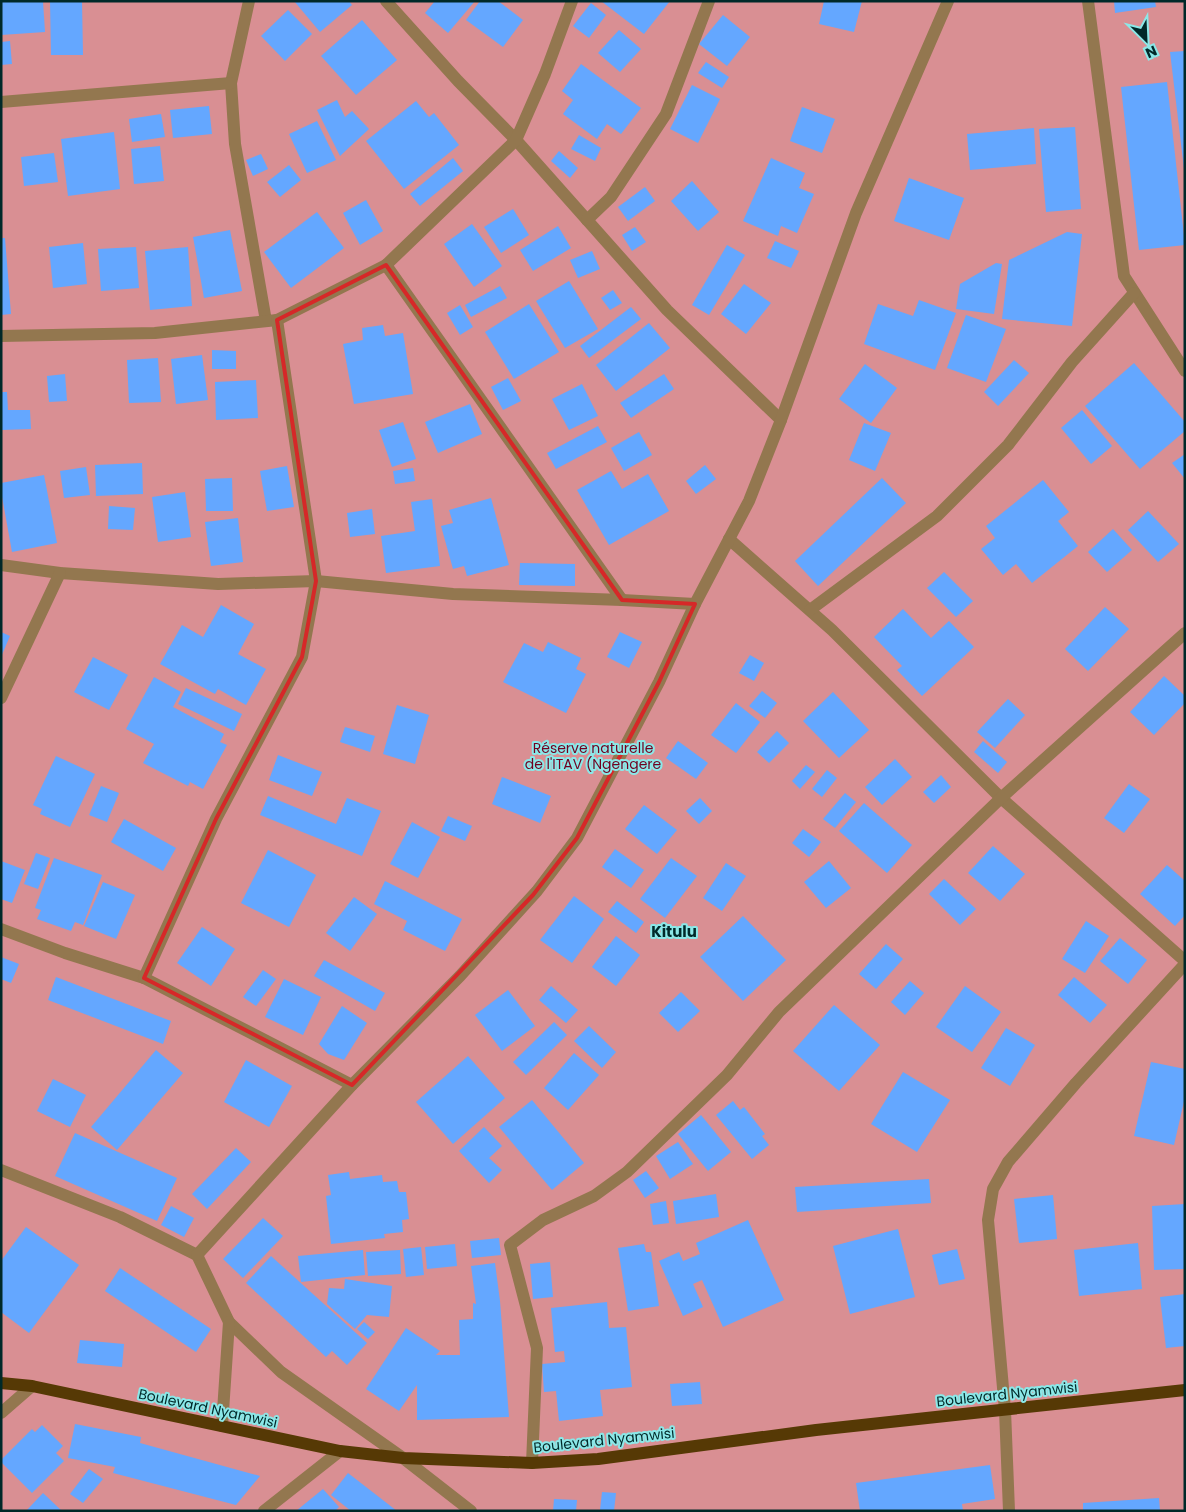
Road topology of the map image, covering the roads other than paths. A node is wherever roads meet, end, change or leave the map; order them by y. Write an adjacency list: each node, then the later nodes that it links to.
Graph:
1 (250, 1): 7 (street)
2 (386, 1): 9 (street)
3 (572, 1): 9 (street)
4 (710, 1): 10 (street)
5 (948, 1): 16 (street)
6 (1088, 1): 12 (street)
7 (231, 82): 8 (street); 13 (street)
8 (1, 102)
9 (516, 140): 10 (street); 11 (street)
10 (587, 220): 16 (street)
11 (386, 266): 13 (street); 21 (street)
12 (1134, 293): 15 (street); 23 (street)
13 (272, 321): 14 (street); 20 (street)
14 (1, 336)
15 (1185, 371)
16 (782, 420): 17 (street)
17 (729, 539): 22 (street); 23 (street)
18 (1, 564): 19 (street)
19 (60, 573): 20 (street); 25 (street)
20 (316, 581): 21 (street); 29 (street)
21 (622, 600): 22 (street)
22 (694, 604): 30 (street)
23 (810, 610): 26 (street)
24 (1185, 633): 26 (street)
25 (1, 698)
26 (1001, 798): 28 (street); 42 (street)
27 (1, 930): 29 (street)
28 (1185, 962): 37 (street)
29 (144, 978): 30 (street)
30 (352, 1085): 32 (street)
31 (1, 1170): 32 (street)
32 (197, 1255): 33 (street)
33 (229, 1322): 39 (street); 41 (street)
34 (1, 1383): 35 (main road, Boulevard Nyamwisi)
35 (32, 1386): 38 (street); 39 (main road, Boulevard Nyamwisi)
36 (1185, 1390): 37 (main road, Boulevard Nyamwisi)
37 (1005, 1410): 42 (main road, Boulevard Nyamwisi); 45 (street)
38 (1, 1413)
39 (222, 1426): 40 (main road, Boulevard Nyamwisi)
40 (340, 1451): 41 (main road, Boulevard Nyamwisi); 43 (street)
41 (403, 1458): 42 (main road, Boulevard Nyamwisi); 44 (street)
42 (532, 1463)
43 (264, 1511)
44 (471, 1511)
45 (1009, 1511)

